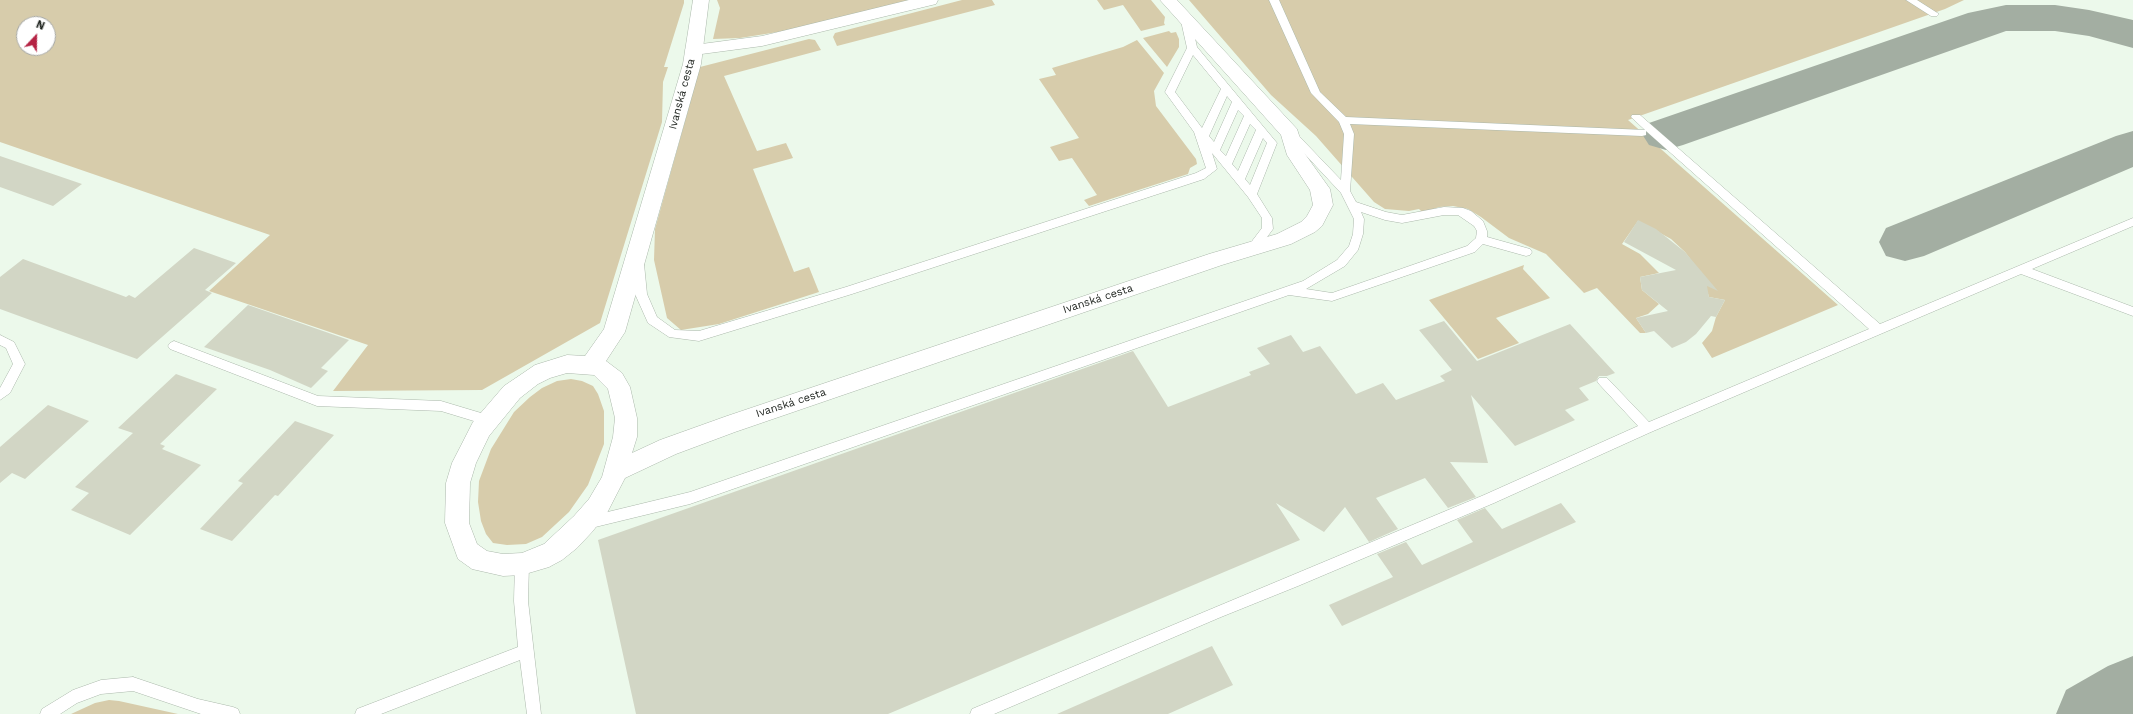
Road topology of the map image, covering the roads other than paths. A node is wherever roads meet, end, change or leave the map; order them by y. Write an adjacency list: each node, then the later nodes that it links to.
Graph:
1 (701, 0): 9 (street, Ivanská cesta)
2 (930, 0): 9 (street)
3 (1168, 0): 7 (street, Ivanská cesta)
4 (1274, 0): 14 (lane)
5 (1911, 0): 6 (lane)
6 (1934, 14)
7 (1186, 21): 8 (lane); 17 (street, Ivanská cesta)
8 (1192, 48): 10 (lane); 16 (lane)
9 (694, 50): 29 (street, Ivanská cesta)
10 (1226, 88): 11 (lane); 16 (lane)
11 (1237, 102): 12 (lane); 19 (lane)
12 (1249, 115): 15 (lane); 20 (lane)
13 (1636, 118): 33 (lane)
14 (1343, 120): 18 (lane); 22 (lane)
15 (1261, 130): 21 (lane); 23 (lane)
16 (1202, 133): 19 (lane); 29 (lane)
17 (1290, 133): 22 (lane); 27 (street, Ivanská cesta)
18 (1642, 133)
19 (1215, 150): 20 (lane)
20 (1227, 164): 21 (lane)
21 (1240, 179): 23 (lane)
22 (1345, 191): 24 (lane)
23 (1252, 194): 27 (lane)
24 (1354, 205): 26 (lane); 31 (lane)
25 (2133, 222): 30 (lane)
26 (1481, 239): 28 (lane); 31 (lane)
27 (1252, 249): 41 (street, Ivanská cesta)
28 (1526, 252)
29 (637, 253): 36 (street, Ivanská cesta)
30 (2022, 270): 32 (lane); 33 (lane)
31 (1286, 291): 42 (lane)
32 (2133, 312)
33 (1878, 330): 40 (lane)
34 (0, 340): 38 (lane)
35 (174, 346): 39 (lane)
36 (591, 365): 39 (street); 41 (street)
37 (1603, 381): 40 (lane)
38 (0, 395)
39 (487, 420): 43 (street)
40 (1647, 428): 49 (lane)
41 (616, 471): 42 (street)
42 (583, 524): 43 (street)
43 (522, 564): 44 (lane)
44 (526, 652): 47 (lane); 48 (lane)
45 (47, 714): 46 (lane)
46 (233, 714)
47 (362, 714)
48 (534, 714)
49 (977, 714)

